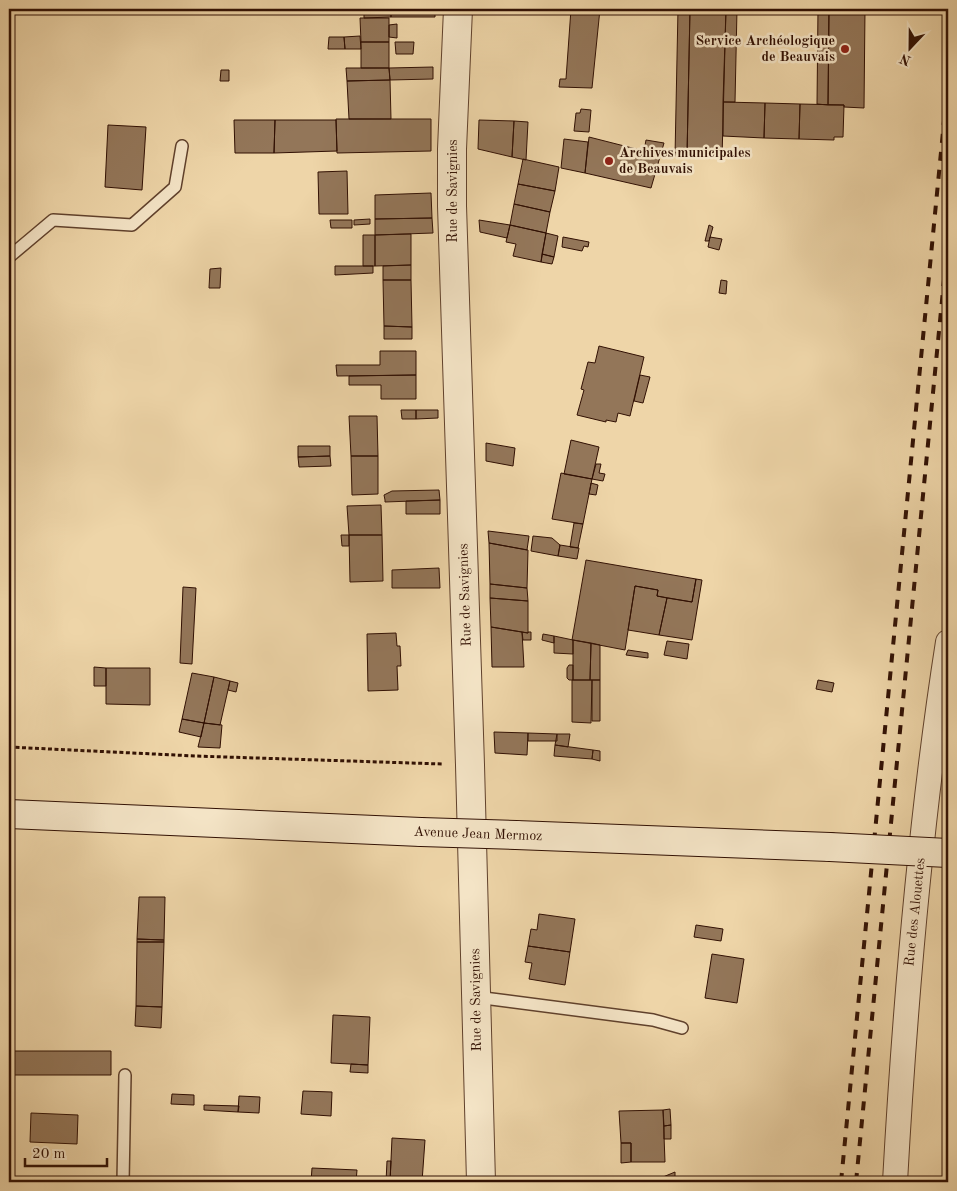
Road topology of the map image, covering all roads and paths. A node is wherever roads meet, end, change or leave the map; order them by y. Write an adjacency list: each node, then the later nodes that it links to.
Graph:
1 (458, 9): 6 (street, Rue de Savignies)
2 (182, 146): 3 (lane)
3 (9, 257)
4 (948, 642): 14 (street, Rue des Alouettes)
5 (9, 747): 6 (path)
6 (470, 765): 9 (street, Rue de Savignies)
7 (9, 814): 8 (street, Avenue Jean Mermoz, bridge)
8 (948, 853)
9 (476, 996): 10 (lane); 13 (street, Rue de Savignies)
10 (682, 1028)
11 (125, 1075): 12 (lane)
12 (123, 1182)
13 (481, 1182)
14 (895, 1182)

